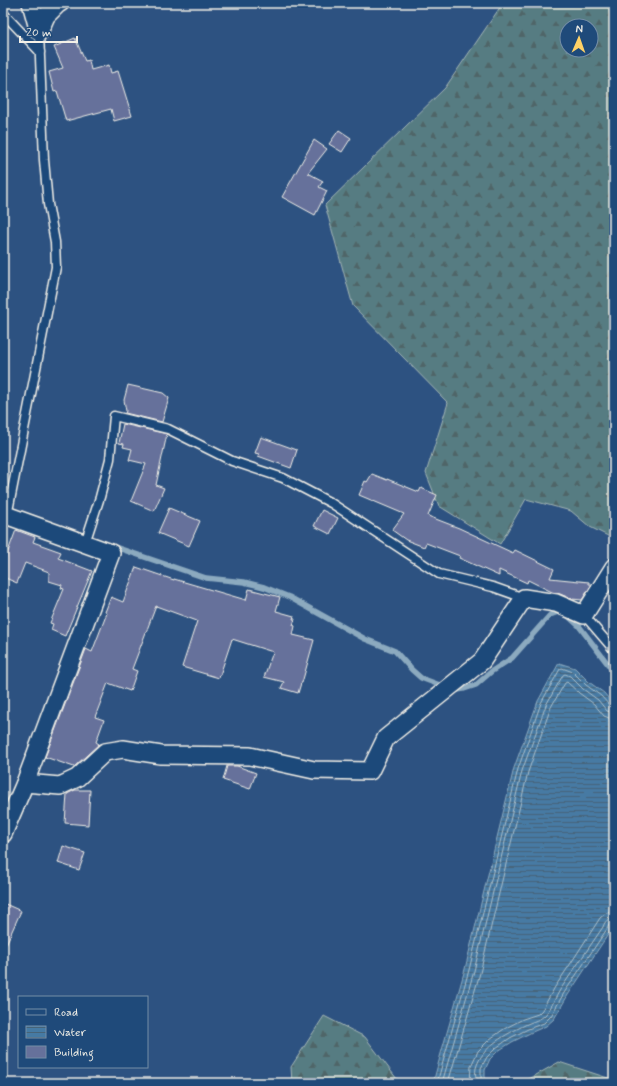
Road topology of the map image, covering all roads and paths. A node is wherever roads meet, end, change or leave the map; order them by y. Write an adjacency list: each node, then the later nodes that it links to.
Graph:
1 (30, 3): 4 (street)
2 (60, 3): 4 (street)
3 (3, 13): 5 (lane)
4 (39, 32): 5 (lane)
5 (40, 52): 6 (lane)
6 (6, 511): 7 (street)
7 (86, 539): 9 (lane); 12 (street)
8 (614, 567): 10 (street)
9 (524, 598): 10 (street); 12 (street)
10 (584, 615): 11 (lane)
11 (614, 650)
12 (25, 783): 13 (street)
13 (3, 834)

